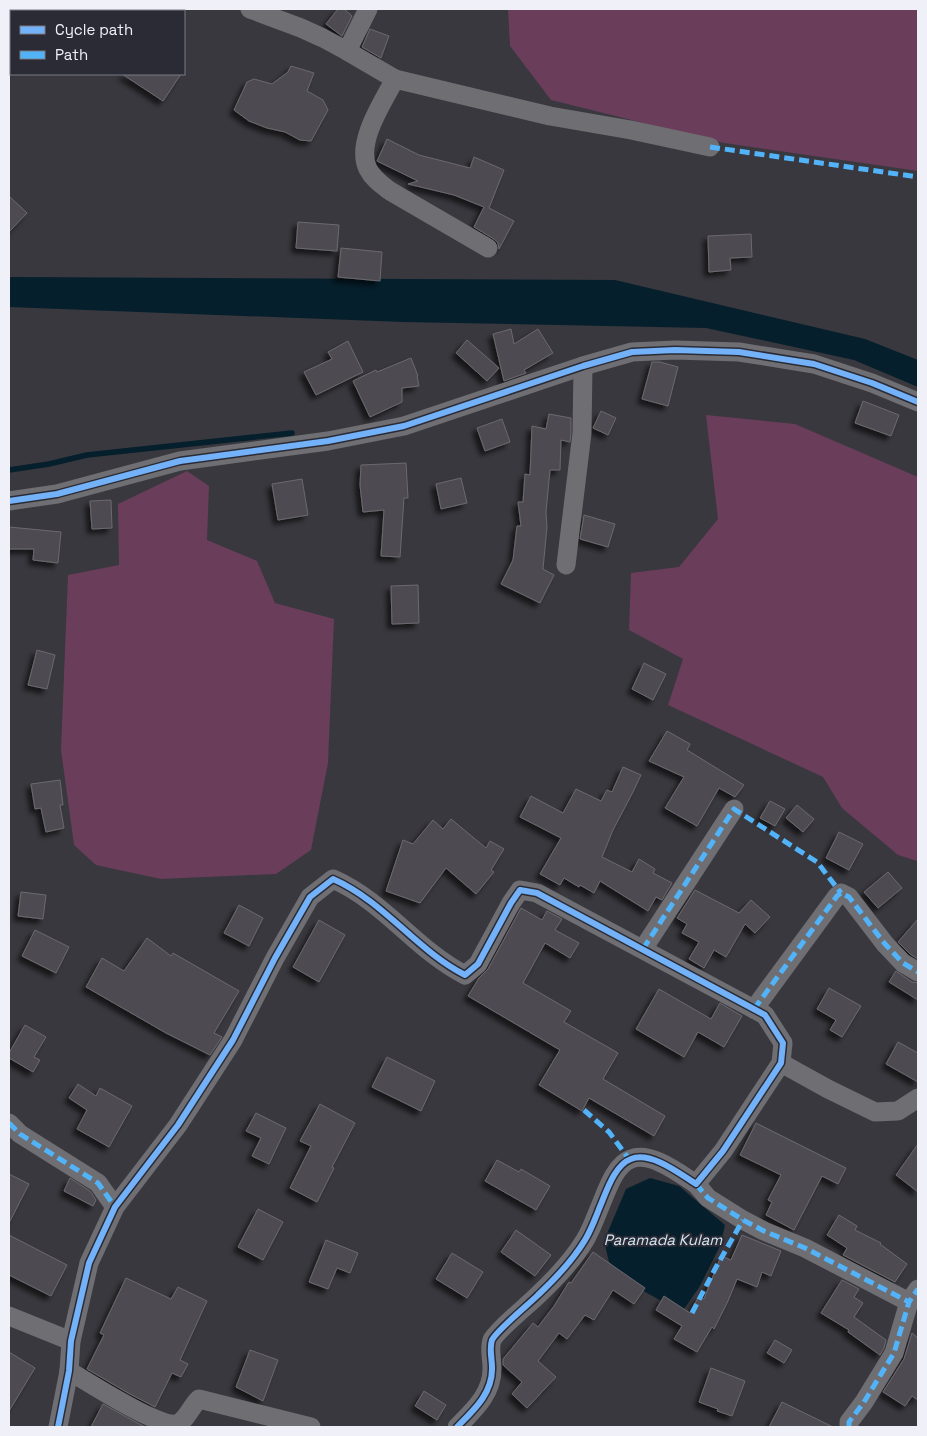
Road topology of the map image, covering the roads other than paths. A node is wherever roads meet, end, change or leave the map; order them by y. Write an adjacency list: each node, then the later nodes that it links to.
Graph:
1 (250, 9): 3 (street)
2 (368, 9): 3 (street)
3 (347, 51): 4 (street)
4 (395, 79): 5 (street); 6 (street)
5 (710, 147)
6 (488, 248)
7 (583, 366): 8 (street); 9 (street); 10 (street)
8 (918, 402)
9 (9, 501)
10 (566, 566)
11 (734, 809): 12 (street)
12 (643, 949): 14 (street); 19 (street)
13 (918, 972): 14 (street)
14 (754, 1009): 15 (street)
15 (781, 1063): 16 (street); 18 (street)
16 (918, 1098)
17 (9, 1123): 19 (street)
18 (696, 1184): 20 (street); 26 (street)
19 (115, 1207): 22 (street)
20 (914, 1295): 27 (street)
21 (9, 1316): 22 (street)
22 (70, 1341): 23 (street)
23 (69, 1371): 24 (street); 25 (street)
24 (58, 1427)
25 (311, 1427)
26 (457, 1427)
27 (849, 1427)

